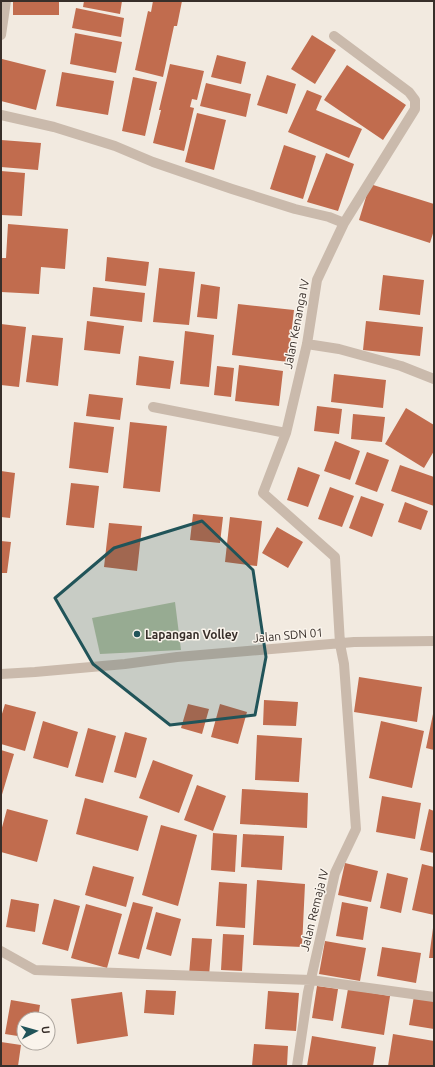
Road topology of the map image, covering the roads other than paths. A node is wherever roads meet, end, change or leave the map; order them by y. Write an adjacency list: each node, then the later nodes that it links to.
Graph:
1 (6, 1): 2 (street)
2 (1, 35)
3 (334, 36): 5 (street, Jalan Kenanga IV)
4 (1, 115): 5 (street)
5 (344, 223): 6 (street, Jalan Kenanga IV)
6 (307, 344): 7 (street); 9 (street, Jalan Kenanga IV)
7 (434, 380)
8 (153, 407): 9 (street)
9 (286, 433): 11 (street, Jalan Kenanga IV)
10 (434, 641): 11 (street, Jalan SDN 01)
11 (340, 644): 12 (street, Jalan SDN 01); 14 (street, Jalan Remaja IV)
12 (1, 674)
13 (1, 951): 14 (street)
14 (311, 980): 15 (street); 16 (street, Jalan Remaja IV)
15 (434, 997)
16 (297, 1066)

